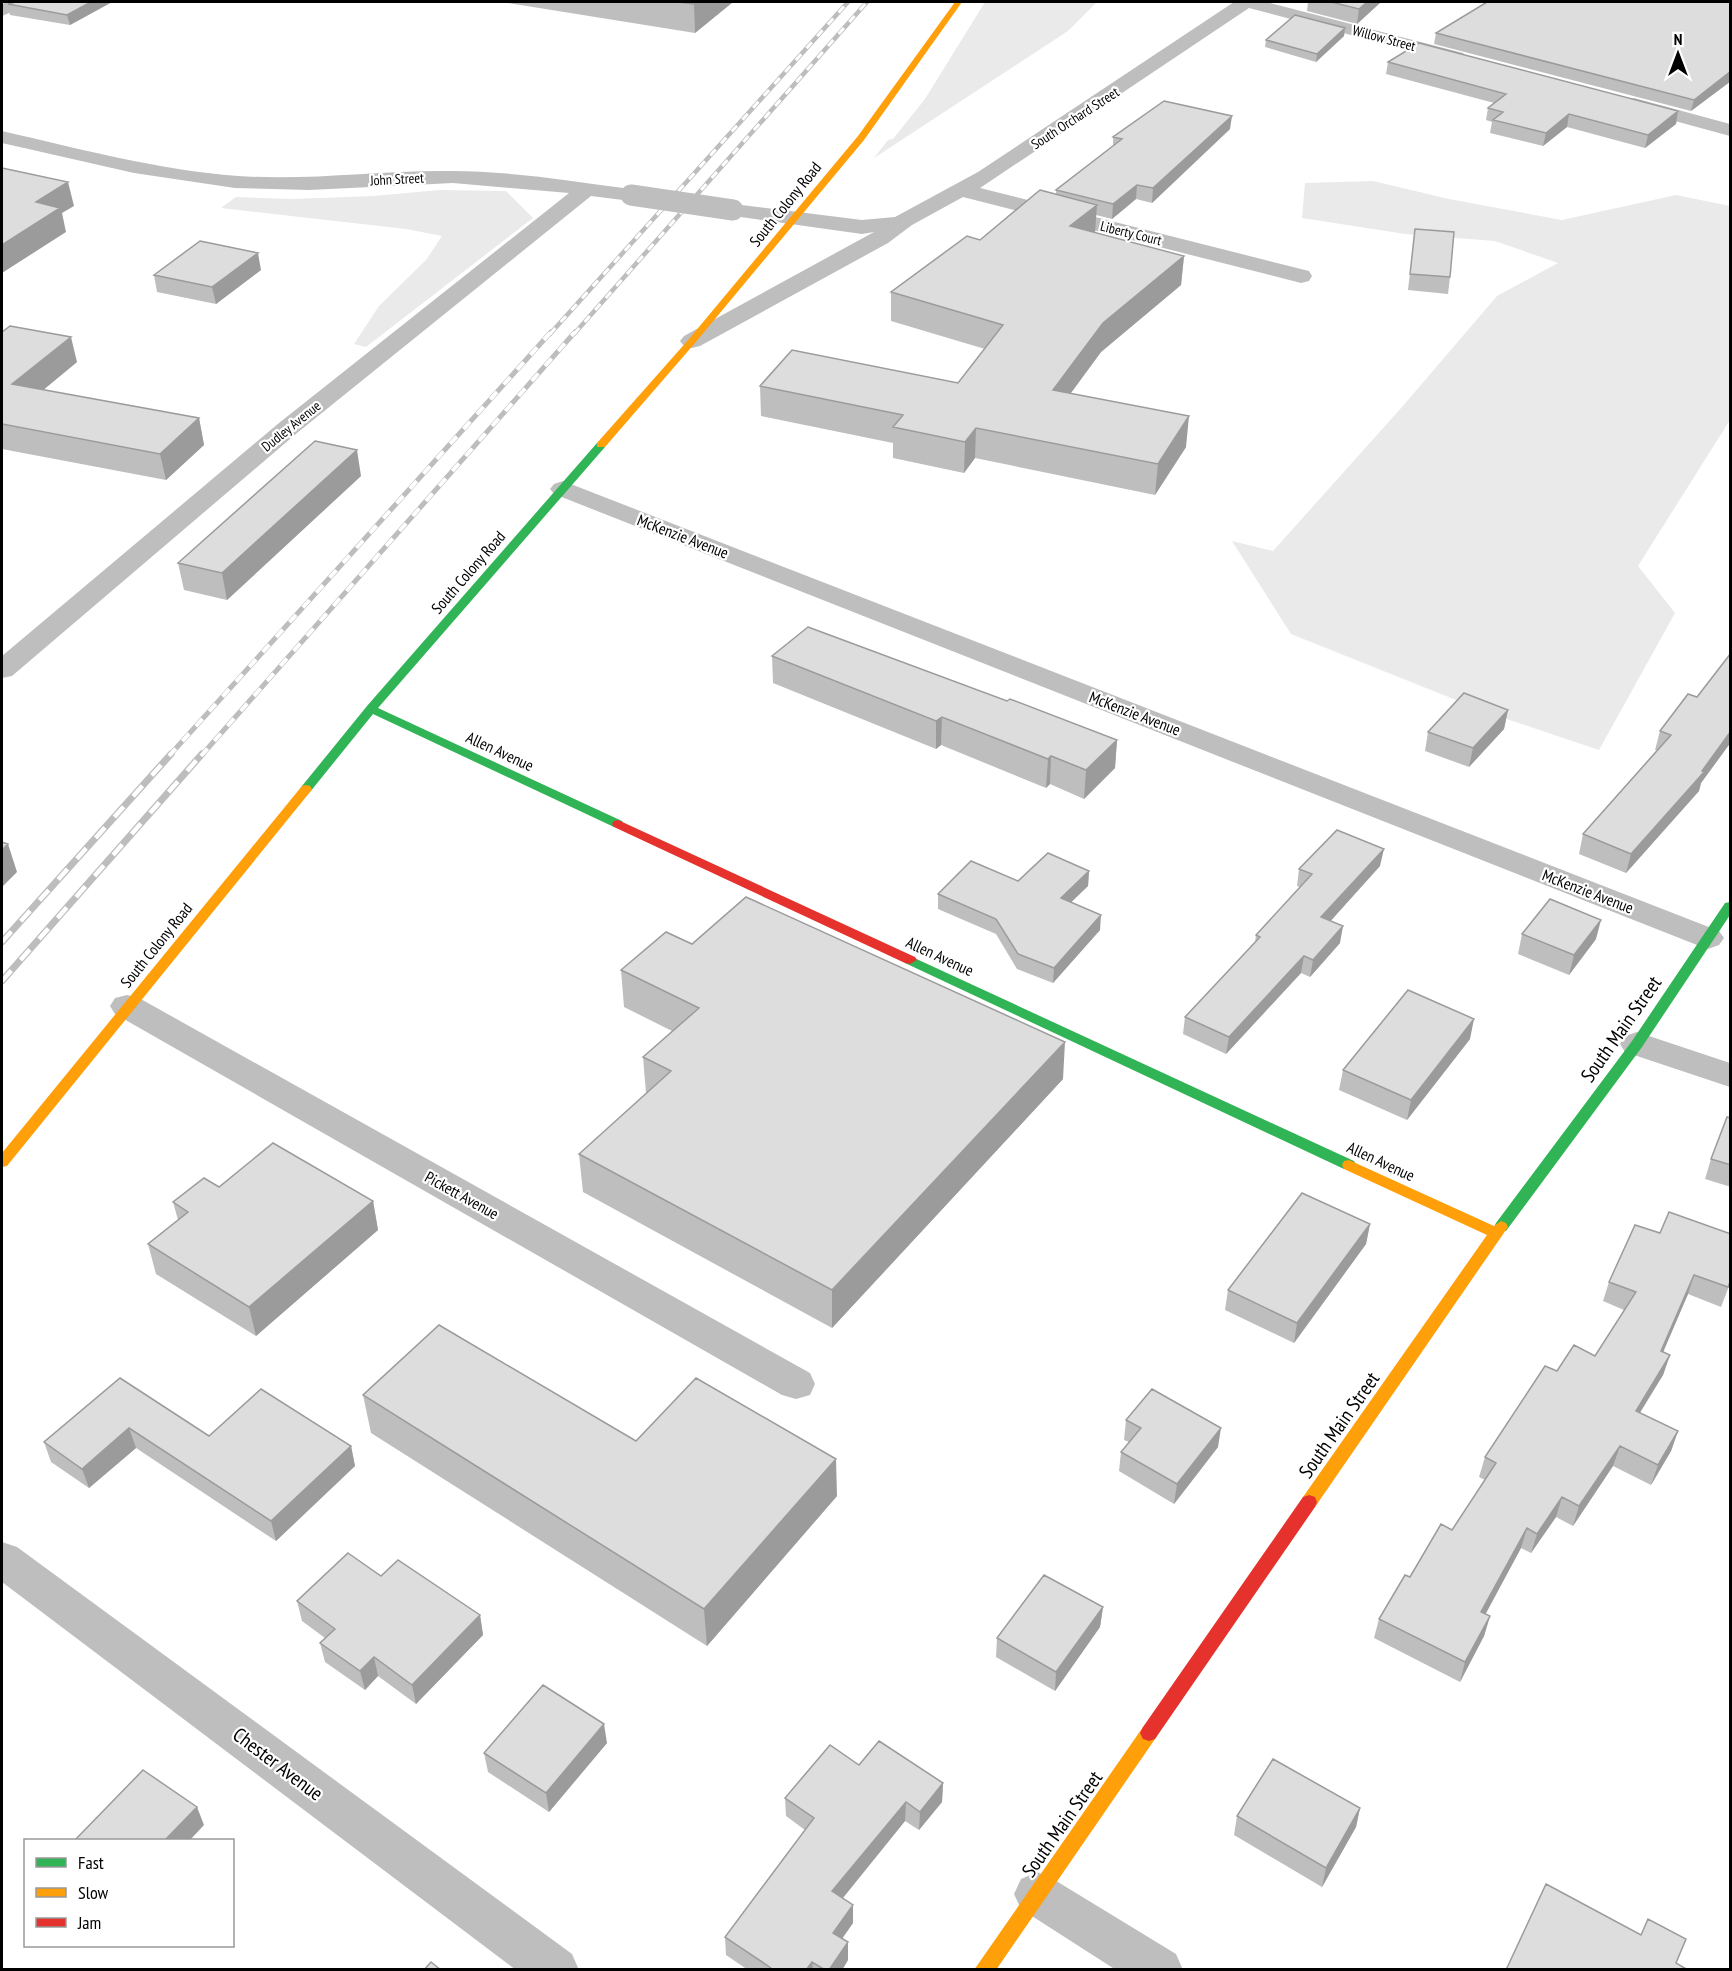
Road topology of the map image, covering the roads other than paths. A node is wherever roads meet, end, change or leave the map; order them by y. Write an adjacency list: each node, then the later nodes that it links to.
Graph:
1 (19, 2): 4 (street)
2 (958, 2): 11 (main road, South Colony Road)
3 (1246, 2): 5 (street, Willow Street); 10 (street, South Orchard Street)
4 (2, 11)
5 (1473, 62)
6 (1620, 101): 7 (street)
7 (1728, 126)
8 (2, 137): 9 (street, John Street)
9 (588, 189): 11 (street, John Street, bridge); 16 (street, Dudley Avenue)
10 (962, 190): 12 (street, South Orchard Street); 13 (street, Liberty Court)
11 (795, 218): 12 (street, South Orchard Street); 14 (main road, South Colony Road)
12 (897, 223): 14 (street, South Orchard Street)
13 (1301, 276)
14 (692, 341): 15 (main road, South Colony Road)
15 (563, 489): 17 (main road, South Colony Road); 19 (street, McKenzie Avenue)
16 (2, 670)
17 (371, 709): 20 (main road, South Colony Road); 24 (main road, Allen Avenue)
18 (1731, 906): 19 (main road, South Main Street)
19 (1708, 938): 21 (main road, South Main Street)
20 (127, 1006): 23 (main road, South Colony Road); 25 (street, Pickett Avenue)
21 (1637, 1044): 22 (street); 24 (main road, South Main Street)
22 (1731, 1075)
23 (2, 1162)
24 (1496, 1233): 27 (main road, South Main Street)
25 (796, 1384)
26 (2, 1559): 28 (street, Chester Avenue)
27 (1037, 1894): 29 (main road, South Main Street); 30 (street)
28 (555, 1970)
29 (984, 1970)
30 (1158, 1970)

